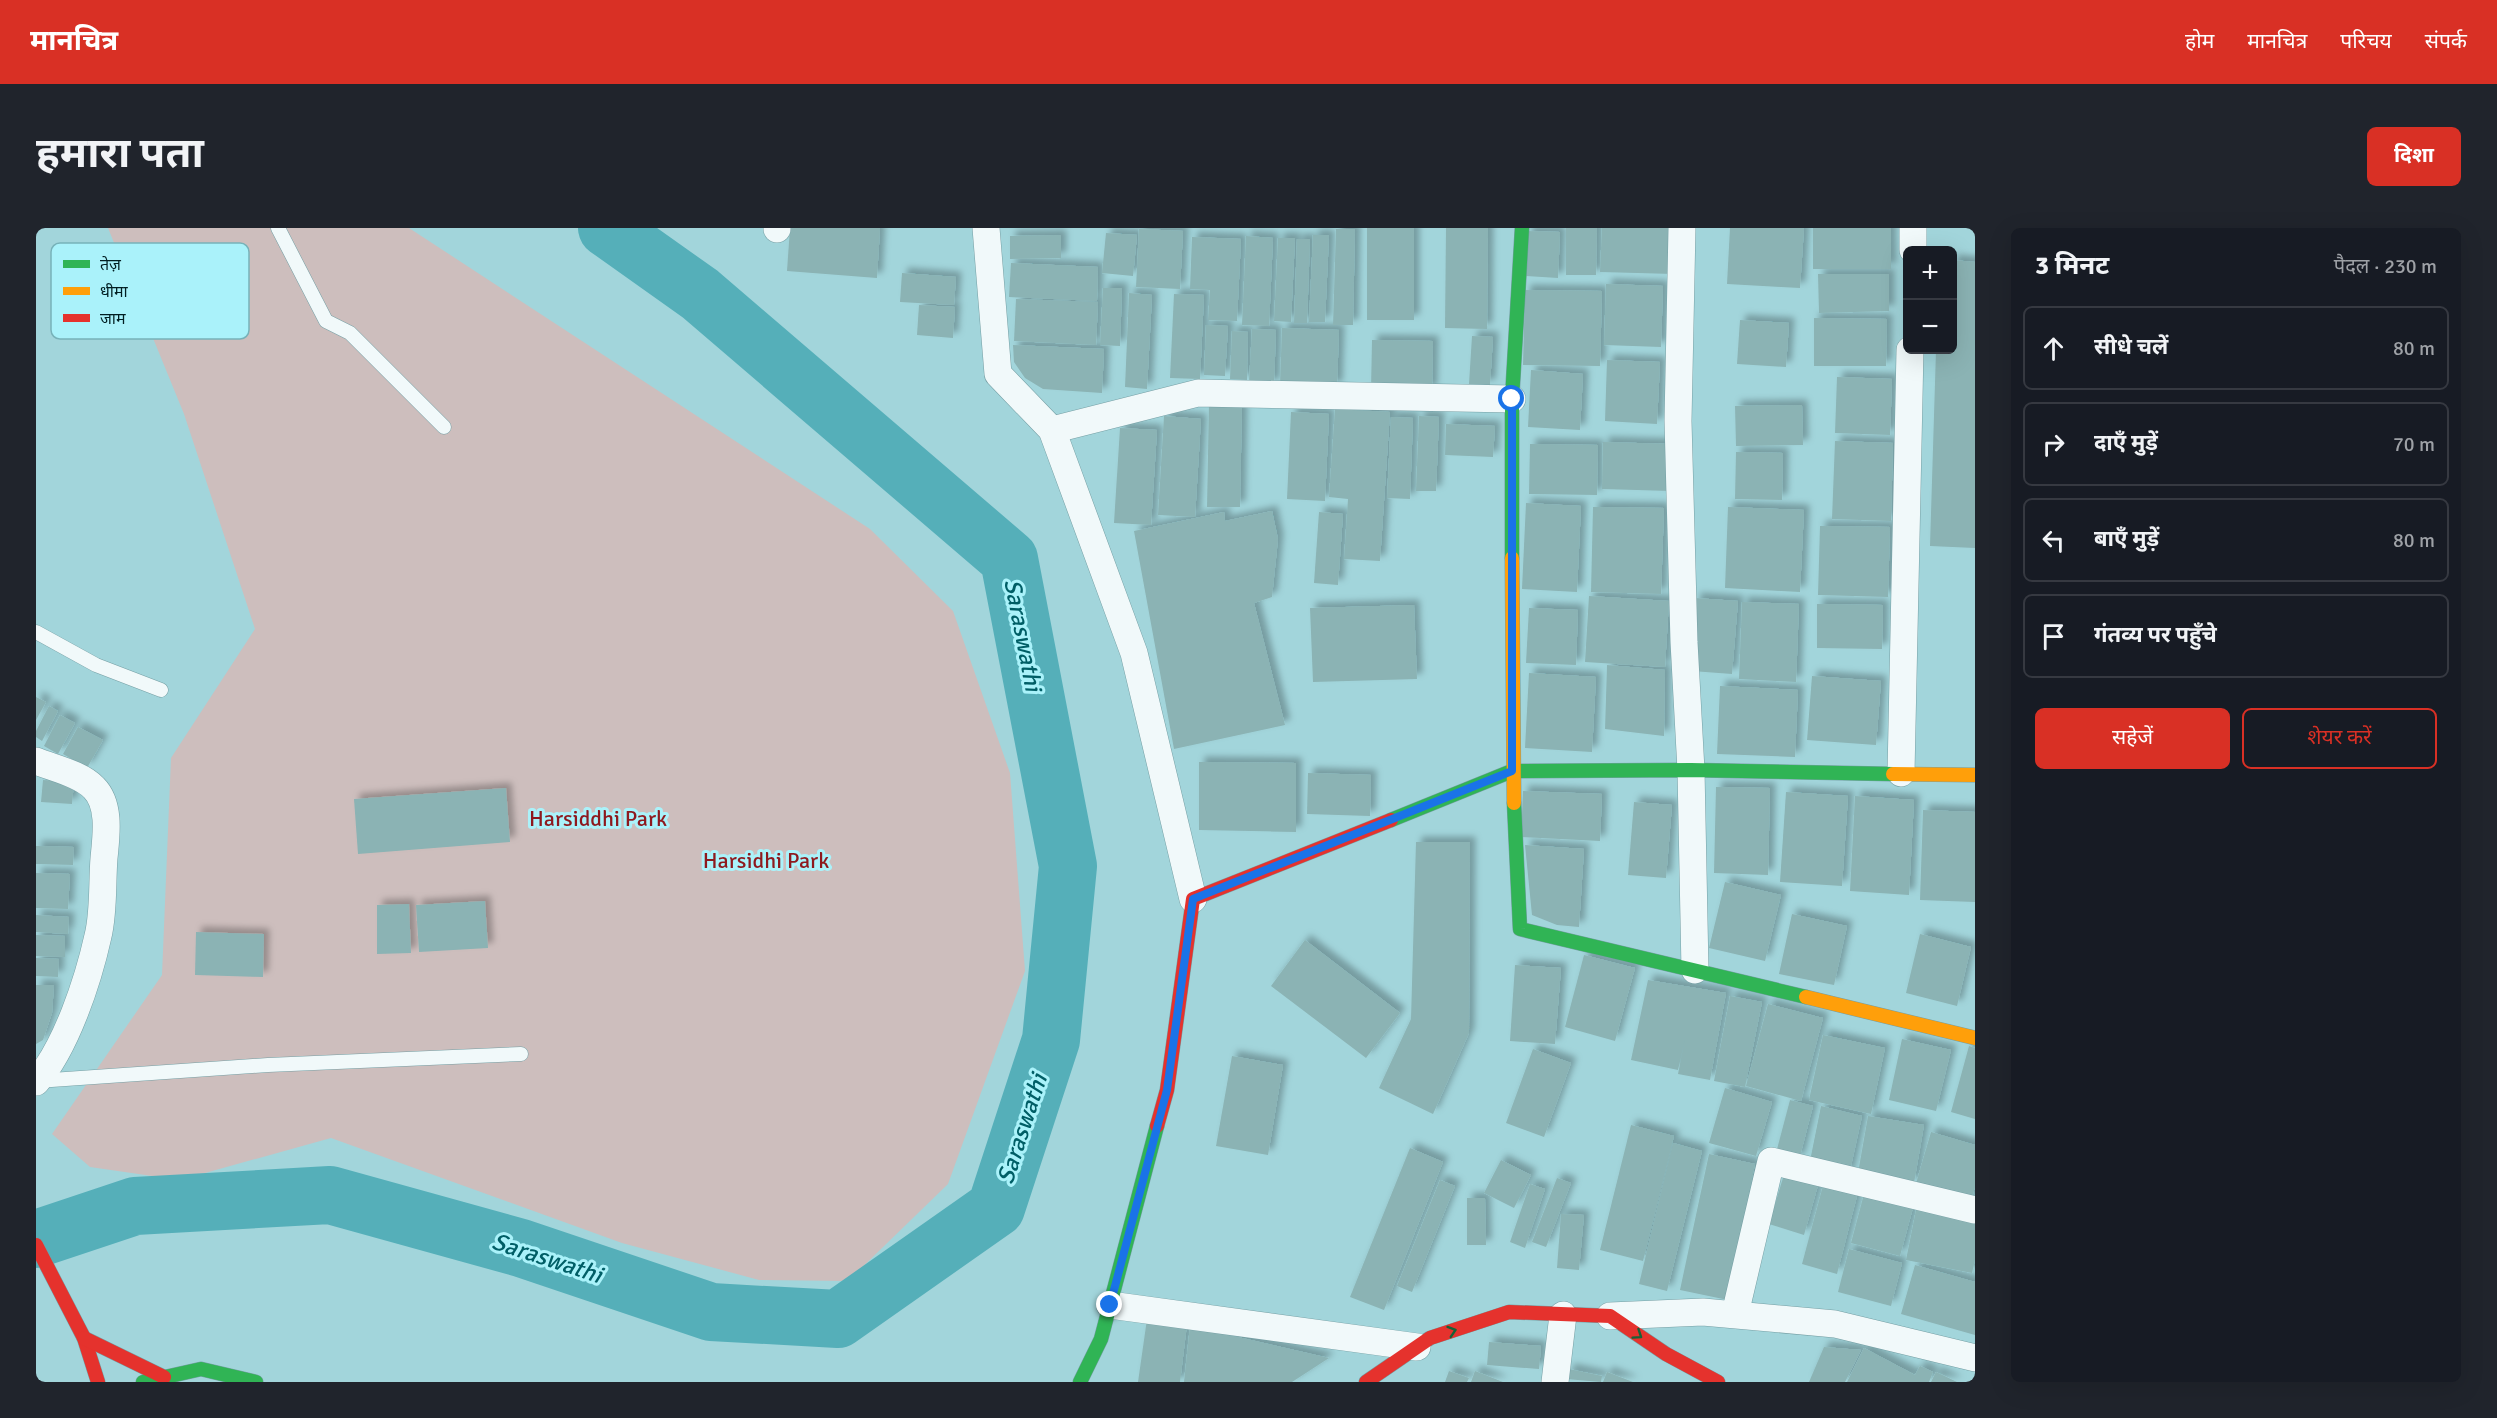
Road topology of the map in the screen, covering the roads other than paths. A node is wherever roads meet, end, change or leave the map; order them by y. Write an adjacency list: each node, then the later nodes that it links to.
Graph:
1 (278, 228): 9 (lane)
2 (986, 228): 10 (street)
3 (1522, 228): 8 (street)
4 (1682, 228): 14 (street)
5 (1913, 228): 6 (street)
6 (1913, 246)
7 (1910, 354): 16 (street)
8 (1512, 399): 10 (street); 15 (street)
9 (444, 427)
10 (1052, 430): 18 (street)
11 (36, 632): 12 (lane)
12 (161, 690)
13 (36, 761): 22 (street)
14 (1691, 770): 15 (street); 16 (street); 19 (street)
15 (1512, 771): 18 (street); 19 (street)
16 (1901, 773): 17 (street)
17 (1975, 775)
18 (1193, 899): 25 (street)
19 (1695, 970): 20 (street)
20 (1975, 1038)
21 (520, 1054): 22 (lane)
22 (37, 1082)
23 (1975, 1210): 26 (street)
24 (36, 1245): 29 (street)
25 (1110, 1305): 30 (street); 37 (street)
26 (1734, 1314): 28 (street); 31 (street)
27 (1563, 1315): 28 (street); 30 (street, one-way to 27); 39 (street)
28 (1610, 1316): 40 (street, one-way to 40)
29 (84, 1338): 33 (street); 34 (street)
30 (1417, 1347): 38 (street)
31 (1975, 1358)
32 (199, 1376): 33 (street); 36 (street)
33 (164, 1377): 35 (street)
34 (98, 1382)
35 (143, 1382)
36 (256, 1382)
37 (1080, 1382)
38 (1366, 1382)
39 (1555, 1382)
40 (1718, 1382)

